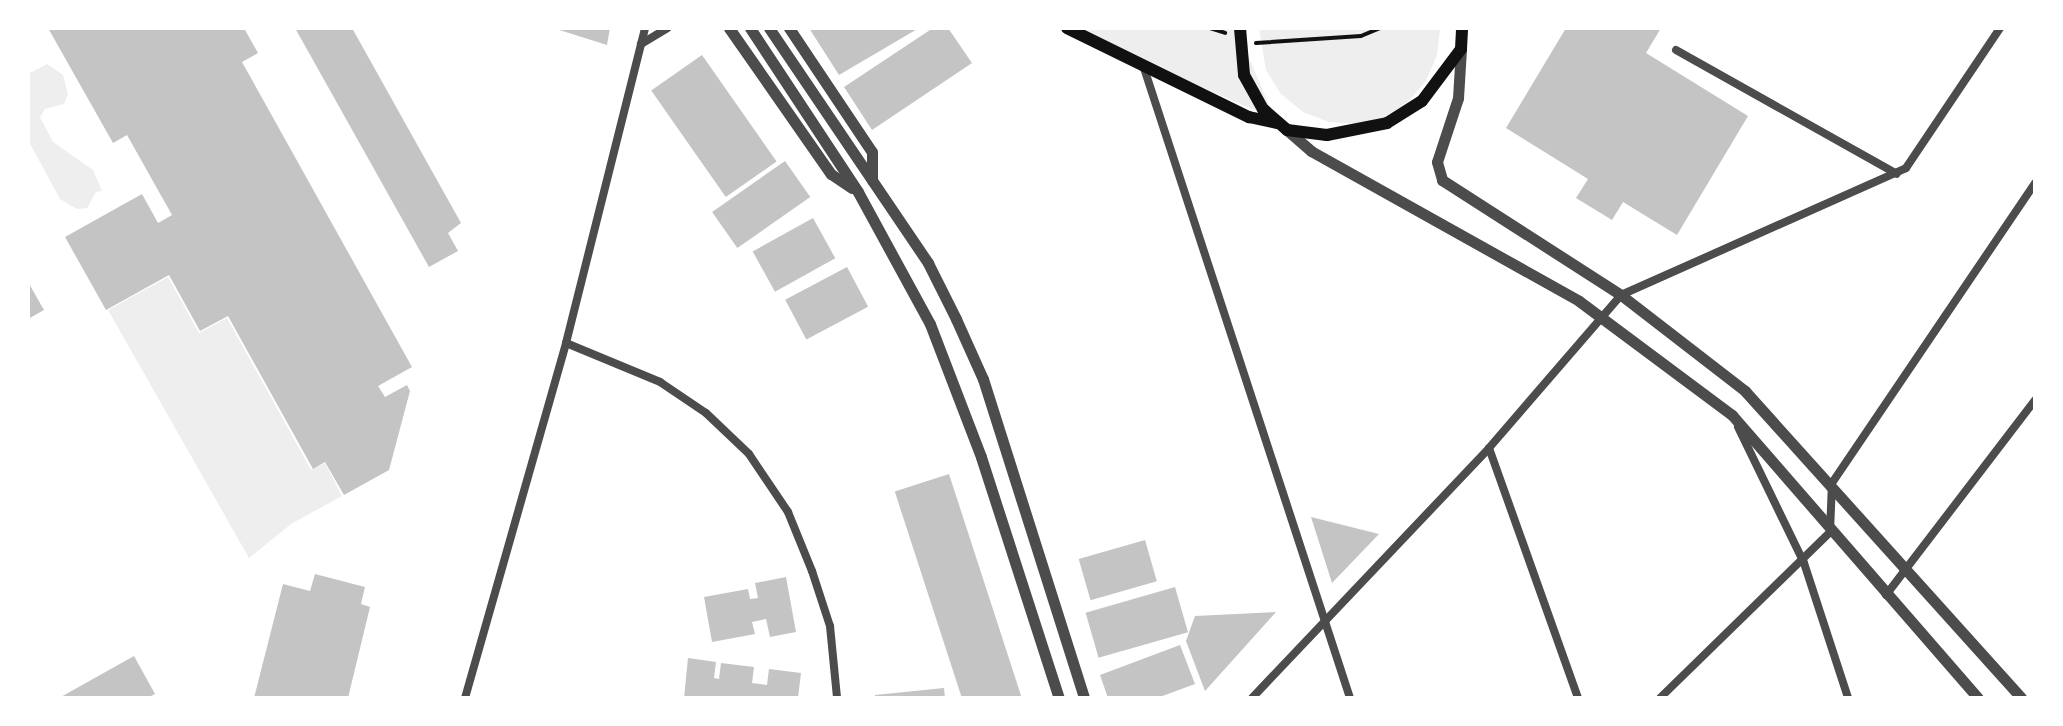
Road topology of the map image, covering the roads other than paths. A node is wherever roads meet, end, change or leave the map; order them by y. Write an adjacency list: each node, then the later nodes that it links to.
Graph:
1 (645, 28): 11 (street)
2 (668, 28): 11 (street)
3 (729, 28): 19 (street)
4 (750, 28): 19 (street)
5 (769, 28): 17 (street)
6 (789, 28): 17 (street)
7 (1067, 28): 14 (main road)
8 (2000, 28): 16 (street)
9 (1463, 29): 12 (main road)
10 (1240, 32): 15 (main road)
11 (641, 45): 22 (street)
12 (1461, 49): 15 (main road); 20 (street)
13 (1676, 50): 16 (street)
14 (1142, 61): 15 (main road); 31 (street)
15 (1282, 126): 21 (street)
16 (1897, 174): 20 (street)
17 (872, 180): 35 (street)
18 (2035, 183): 26 (street)
19 (858, 192): 34 (street)
20 (1621, 295): 21 (street); 26 (street)
21 (1604, 317): 24 (street); 25 (street)
22 (566, 343): 32 (street); 33 (street)
23 (2035, 400): 29 (street)
24 (1732, 415): 27 (street); 28 (street)
25 (1489, 448): 31 (street); 38 (street)
26 (1832, 483): 27 (street); 29 (street)
27 (1830, 532): 28 (street); 30 (street)
28 (1804, 563): 39 (street); 40 (street)
29 (1906, 571): 30 (street); 42 (street)
30 (1886, 595): 41 (street)
31 (1325, 619): 36 (street); 37 (street)
32 (465, 698)
33 (837, 698)
34 (1059, 698)
35 (1084, 698)
36 (1252, 698)
37 (1350, 698)
38 (1578, 698)
39 (1660, 698)
40 (1848, 698)
41 (1978, 698)
42 (2021, 698)

